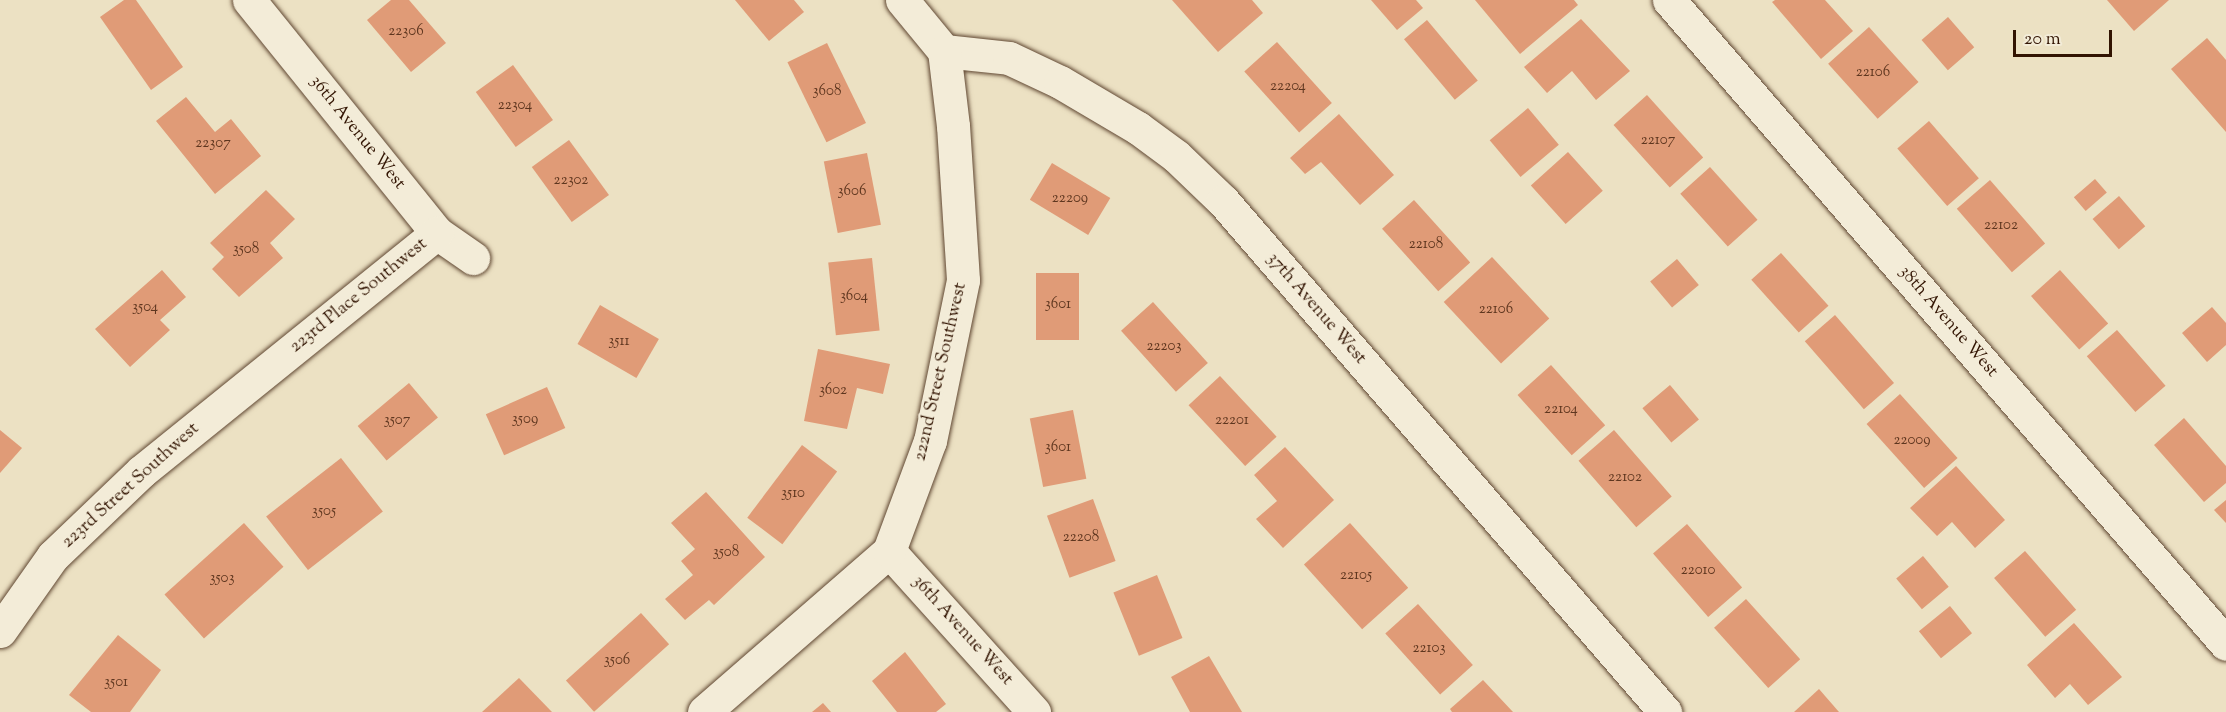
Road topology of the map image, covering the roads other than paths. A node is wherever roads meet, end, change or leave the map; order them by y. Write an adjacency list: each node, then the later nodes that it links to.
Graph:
1 (249, 0): 5 (street, 36th Avenue West)
2 (902, 0): 4 (street)
3 (1669, 0): 10 (street, 38th Avenue West)
4 (944, 51): 8 (street, 222nd Street Southwest); 13 (street, 37th Avenue West)
5 (438, 233): 6 (street, 36th Avenue West); 7 (street, 223rd Place Southwest)
6 (473, 258)
7 (280, 360): 9 (street, 223rd Street Southwest)
8 (889, 550): 11 (street, 222nd Street Southwest); 12 (street, 36th Avenue West)
9 (0, 631)
10 (2226, 644)
11 (704, 712)
12 (1034, 712)
13 (1665, 712)

